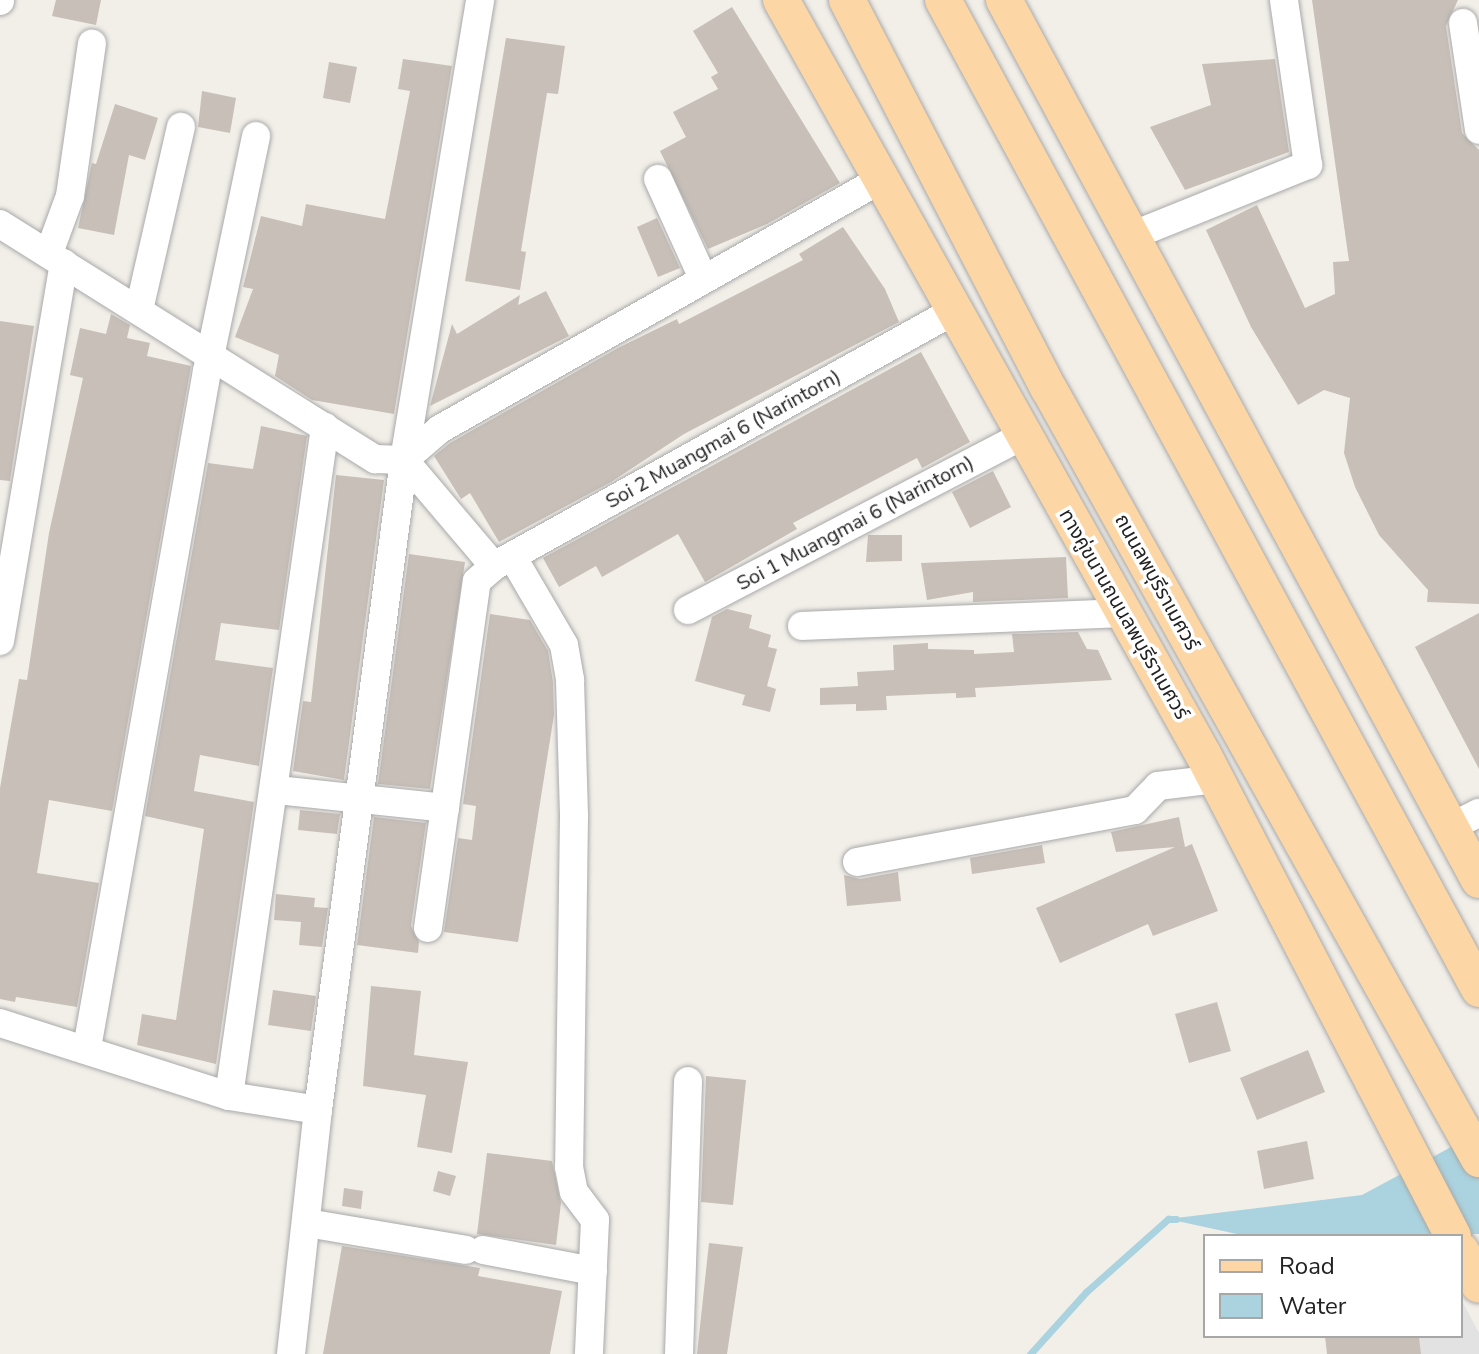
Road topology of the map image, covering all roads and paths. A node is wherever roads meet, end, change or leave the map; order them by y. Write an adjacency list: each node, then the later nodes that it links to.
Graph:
1 (480, 0): 25 (street)
2 (781, 0): 13 (main road, ทางคู่ขนานถนนลพบุรีราเมศวร์)
3 (847, 0): 22 (main road, ถนนลพบุรีราเมศวร์)
4 (943, 0): 16 (main road)
5 (1004, 0): 15 (main road)
6 (1284, 0): 15 (street)
7 (1463, 23): 10 (street)
8 (92, 44): 17 (street)
9 (181, 127): 19 (street)
10 (1479, 130)
11 (256, 136): 21 (street)
12 (658, 179): 18 (street)
13 (878, 181): 18 (street); 20 (main road, ทางคู่ขนานถนนลพบุรีราเมศวร์)
14 (0, 224): 17 (street)
15 (1131, 236): 27 (main road)
16 (1076, 239): 27 (main road); 39 (main road)
17 (57, 258): 19 (street); 31 (street)
18 (703, 278): 25 (street)
19 (139, 310): 21 (street)
20 (952, 312): 24 (main road, ทางคู่ขนานถนนลพบุรีราเมศวร์); 26 (street, Soi 2 Muangmai 6 (Narintorn))
21 (211, 355): 23 (street); 41 (street)
22 (1049, 389): 32 (main road); 45 (main road, ถนนลพบุรีราเมศวร์)
23 (325, 427): 25 (street); 33 (street)
24 (1022, 436): 28 (street, Soi 1 Muangmai 6 (Narintorn)); 29 (main road, ทางคู่ขนานถนนลพบุรีราเมศวร์)
25 (404, 460): 26 (street); 34 (street)
26 (503, 561): 35 (street, Soi 2 Muangmai 6 (Narintorn)); 48 (street)
27 (1317, 582): 36 (main road)
28 (688, 610)
29 (1123, 613): 30 (street); 32 (main road, ทางคู่ขนานถนนลพบุรีราเมศวร์)
30 (802, 626)
31 (0, 641)
32 (1210, 767): 37 (street); 47 (main road, ทางคู่ขนานถนนลพบุรีราเมศวร์)
33 (277, 790): 34 (street); 43 (street)
34 (358, 798): 35 (street); 44 (street)
35 (445, 808): 38 (street, Soi 2 Muangmai 6 (Narintorn))
36 (1471, 845)
37 (857, 862)
38 (428, 928)
39 (1479, 989)
40 (0, 1023): 41 (street)
41 (87, 1048): 43 (street)
42 (688, 1081): 51 (street)
43 (229, 1096): 44 (street)
44 (318, 1110): 46 (street)
45 (1479, 1159)
46 (307, 1223): 48 (street); 49 (street)
47 (1451, 1234)
48 (593, 1271): 50 (street)
49 (291, 1354)
50 (589, 1354)
51 (679, 1354)

